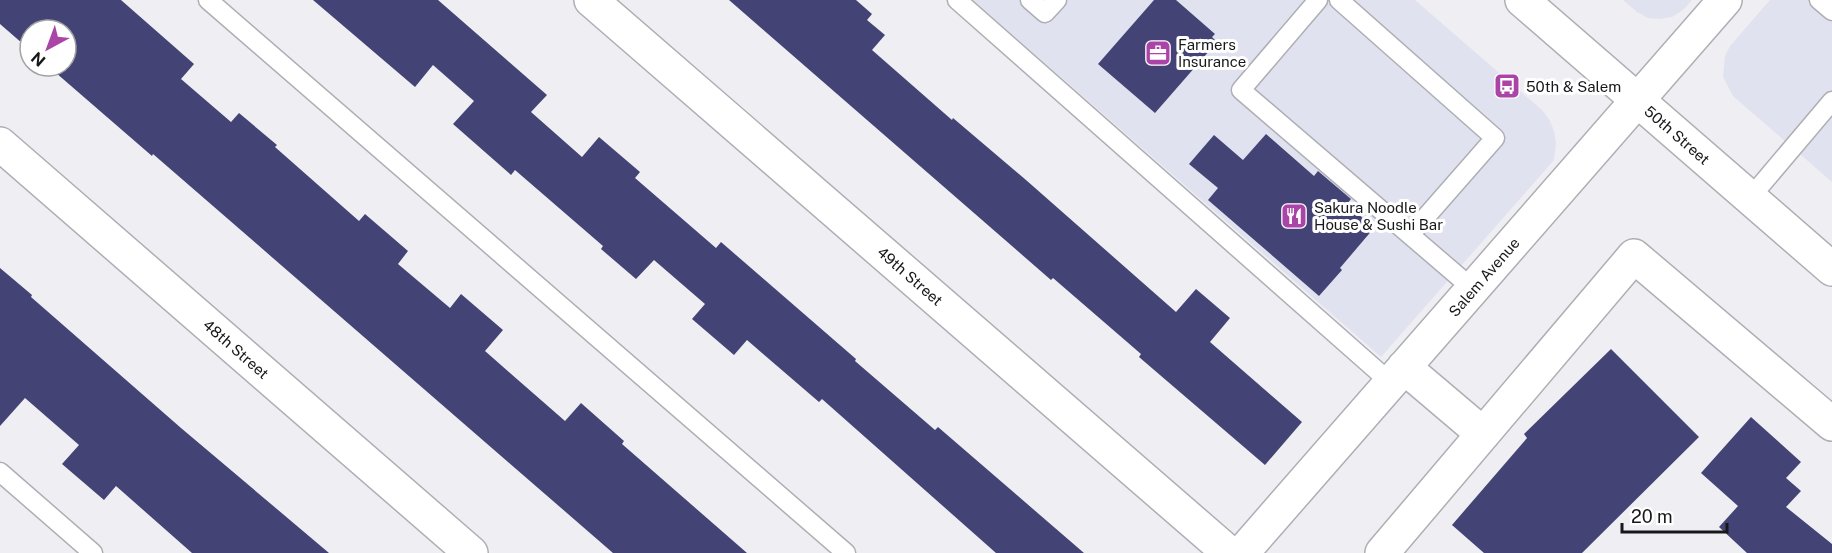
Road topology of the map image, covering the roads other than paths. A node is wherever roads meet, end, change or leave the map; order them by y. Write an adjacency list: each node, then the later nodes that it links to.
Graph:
1 (208, 0): 26 (lane)
2 (591, 0): 27 (street, 49th Street)
3 (957, 0): 19 (lane)
4 (1030, 0): 5 (lane)
5 (1057, 0)
6 (1318, 0): 16 (lane)
7 (1339, 0): 16 (lane)
8 (1522, 0): 12 (street, 50th Street)
9 (1725, 0): 12 (street, Salem Avenue)
10 (1819, 0): 11 (lane)
11 (1832, 11)
12 (1637, 100): 15 (street, 50th Street); 18 (street, Salem Avenue)
13 (1832, 101): 15 (lane)
14 (0, 144): 25 (street, 48th Street)
15 (1750, 198): 17 (street, 50th Street)
16 (1410, 235): 18 (lane)
17 (1832, 269)
18 (1473, 289): 19 (street, Salem Avenue)
19 (1397, 375): 21 (street); 28 (street, Salem Avenue)
20 (1829, 415): 21 (street)
21 (1483, 434): 23 (street)
22 (0, 472): 24 (lane)
23 (1385, 552)
24 (93, 553)
25 (471, 553)
26 (846, 553)
27 (1229, 553)
28 (1242, 553)

